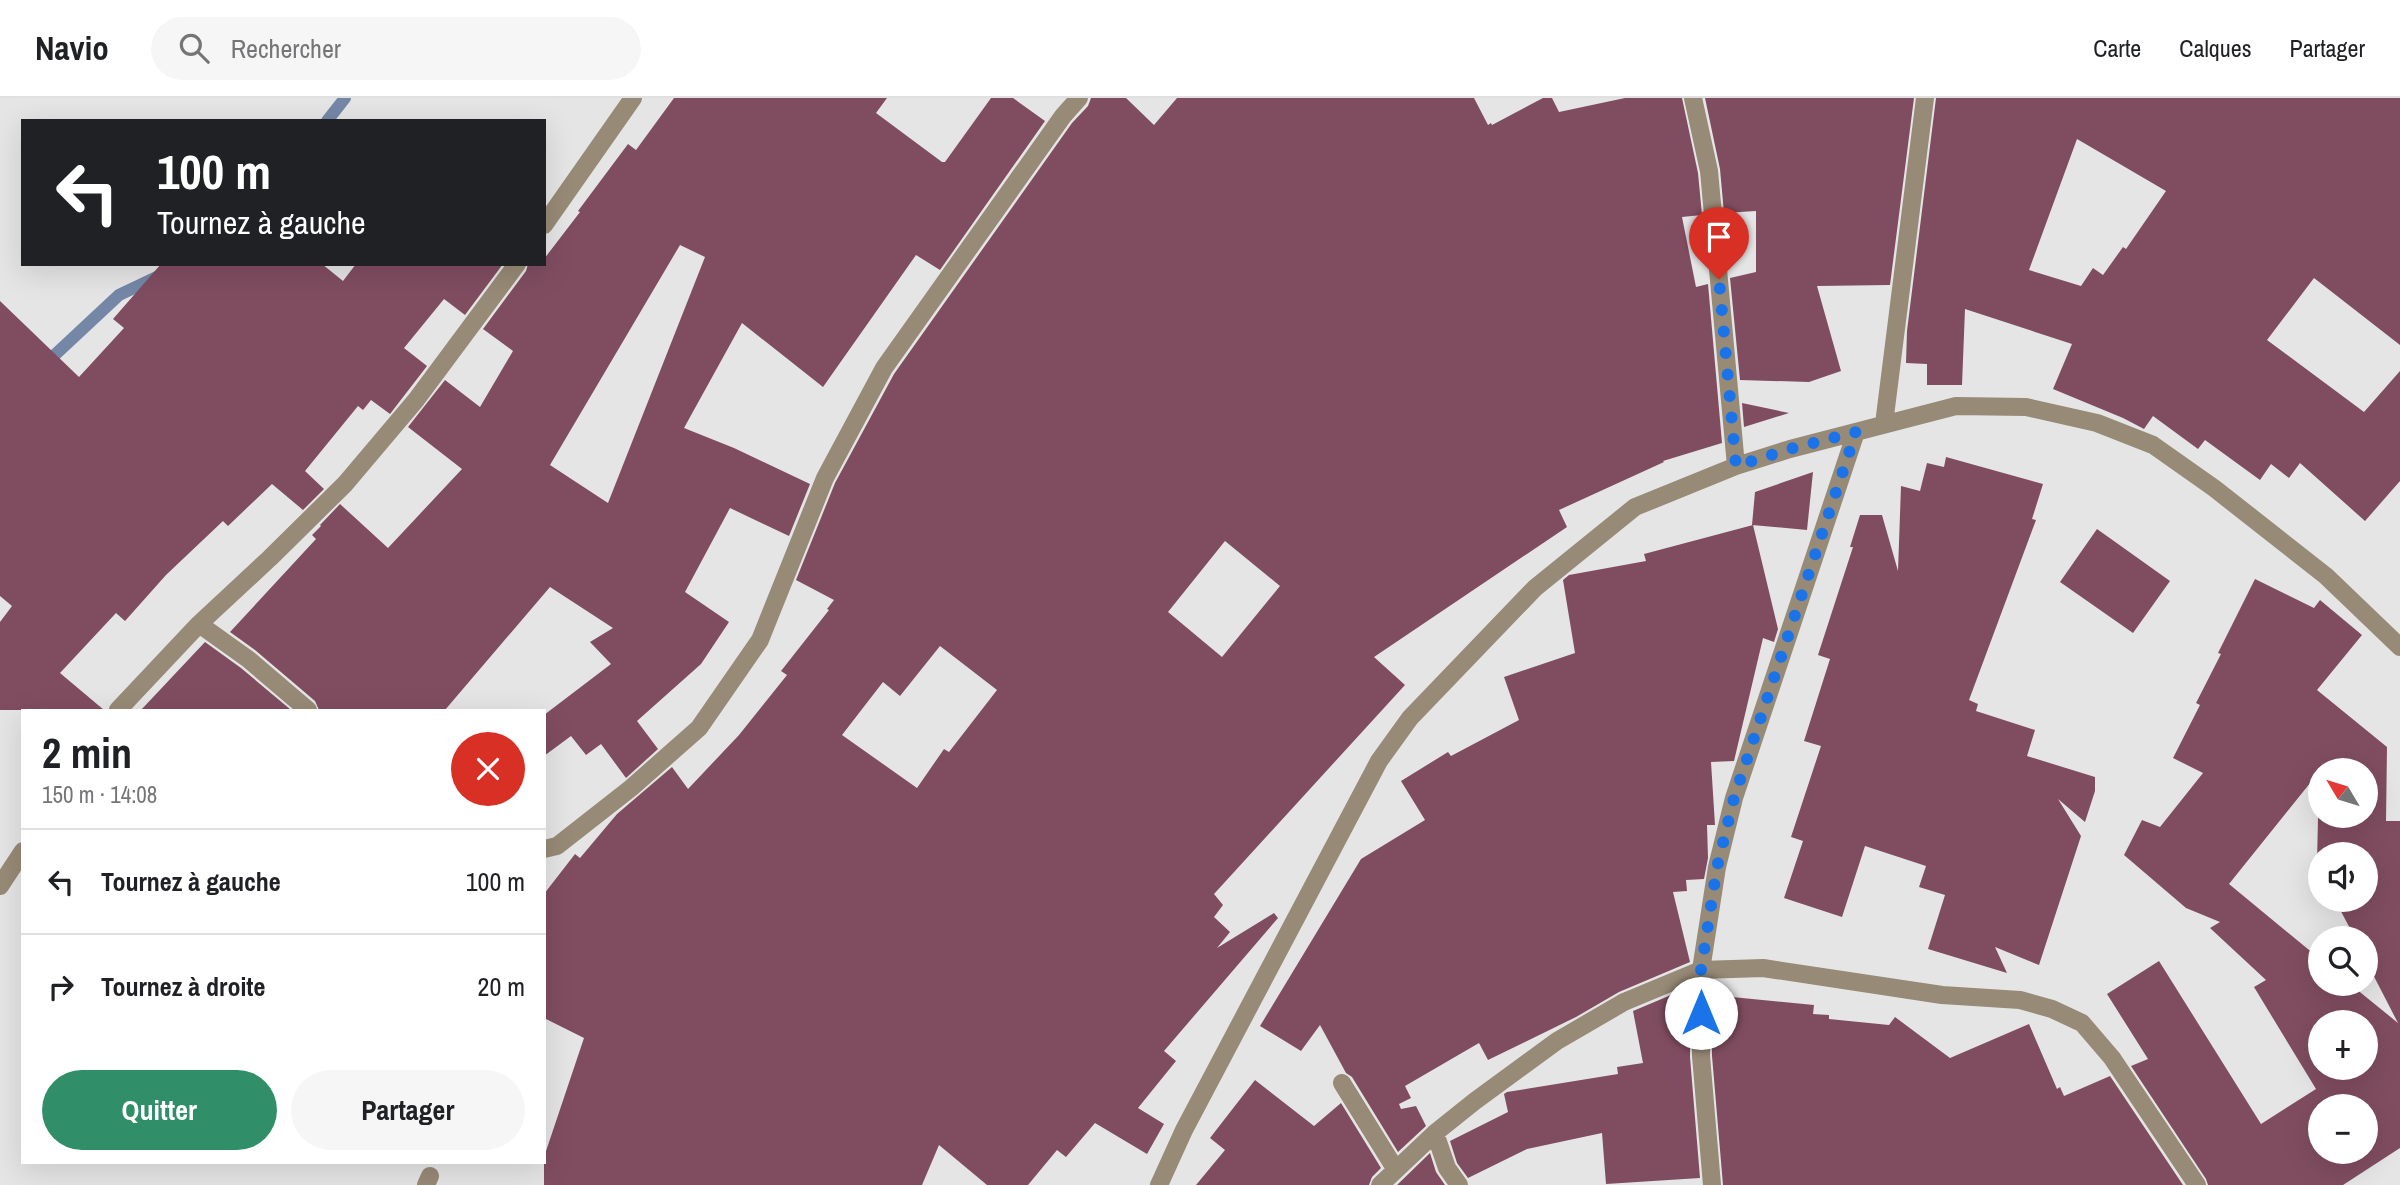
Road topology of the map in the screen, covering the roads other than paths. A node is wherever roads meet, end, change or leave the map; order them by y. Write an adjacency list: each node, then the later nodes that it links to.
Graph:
1 (633, 98): 5 (street)
2 (1079, 98): 14 (street)
3 (1693, 98): 9 (street)
4 (1925, 98): 7 (street)
5 (546, 222)
6 (516, 266): 10 (street)
7 (1884, 424): 8 (street); 11 (street)
8 (1856, 432): 9 (street); 17 (street)
9 (1736, 466): 21 (street)
10 (199, 624): 12 (street); 13 (street)
11 (2400, 647)
12 (119, 709)
13 (306, 709)
14 (546, 849)
15 (21, 854): 16 (street)
16 (0, 886)
17 (1701, 970): 19 (street); 24 (street); 25 (street)
18 (1342, 1083): 20 (street)
19 (1435, 1133): 20 (street); 23 (street)
20 (1396, 1170): 22 (street)
21 (1159, 1185)
22 (1380, 1185)
23 (1459, 1185)
24 (1712, 1185)
25 (2197, 1185)

